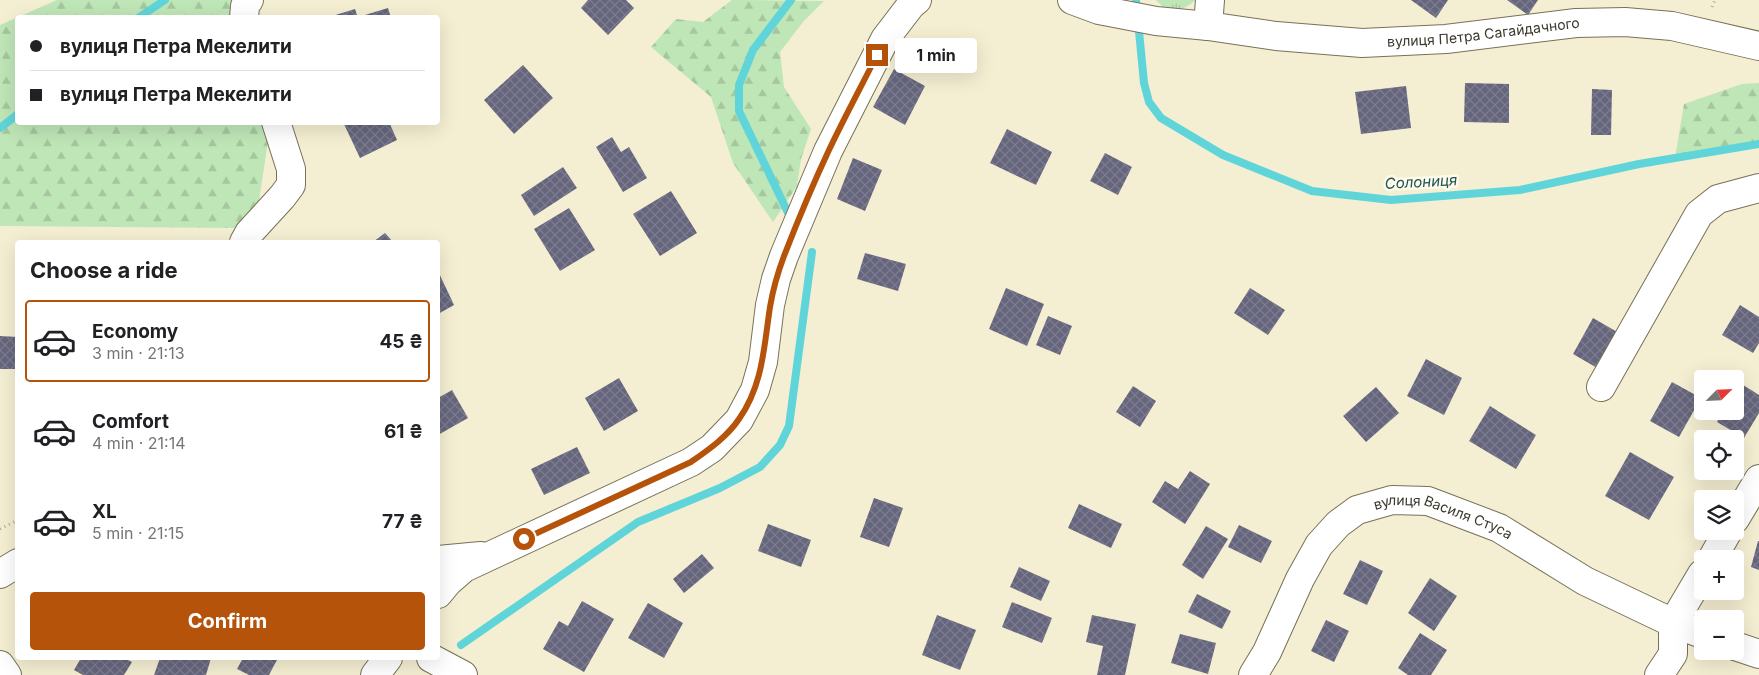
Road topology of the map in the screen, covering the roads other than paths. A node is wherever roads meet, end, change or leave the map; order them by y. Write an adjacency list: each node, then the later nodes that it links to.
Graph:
1 (249, 0): 5 (street)
2 (917, 0): 13 (street)
3 (1072, 0): 4 (street, вулиця Петра Сагайдачного)
4 (1209, 13): 6 (street, вулиця Петра Сагайдачного)
5 (244, 15)
6 (1759, 46)
7 (277, 125): 9 (street)
8 (1759, 188): 10 (street)
9 (245, 240)
10 (1601, 387)
11 (1759, 479): 12 (street)
12 (1744, 504)
13 (490, 555): 14 (street); 18 (street)
14 (440, 560)
15 (15, 565): 16 (street)
16 (0, 574)
17 (1694, 588): 19 (street)
18 (440, 592)
19 (1673, 623): 20 (street, вулиця Василя Стуса); 29 (street, вулиця Василя Стуса); 30 (street)
20 (1694, 631)
21 (1744, 649): 22 (street)
22 (1759, 654)
23 (386, 660): 27 (street)
24 (436, 660): 28 (street)
25 (0, 665): 26 (street)
26 (7, 675)
27 (375, 675)
28 (463, 675)
29 (1253, 675)
30 (1659, 675)

